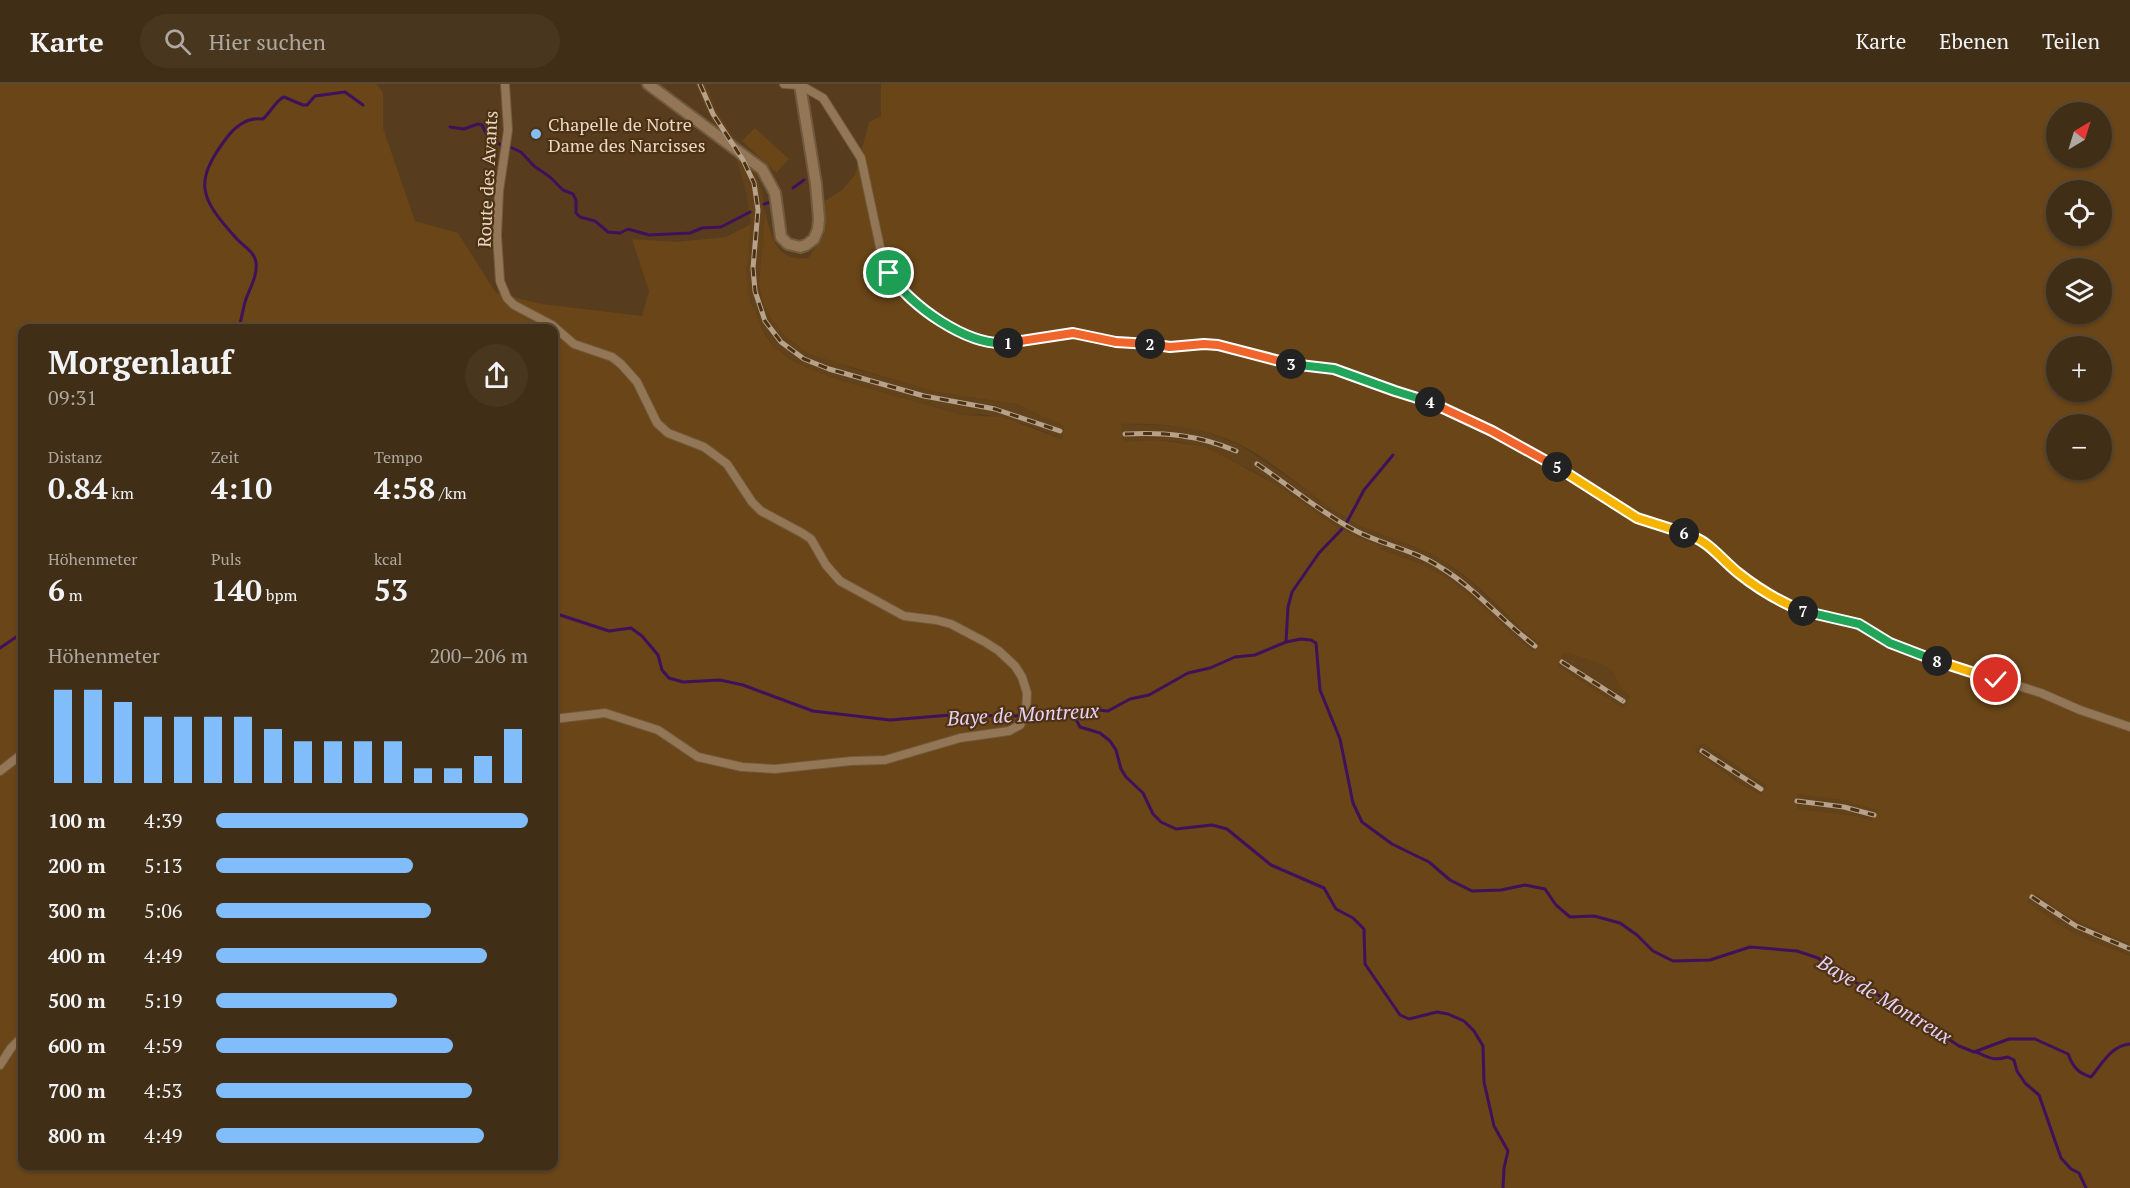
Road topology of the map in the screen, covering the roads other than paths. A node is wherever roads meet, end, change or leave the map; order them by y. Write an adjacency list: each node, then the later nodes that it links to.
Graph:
1 (506, 84): 5 (street, Route des Avants)
2 (648, 84): 4 (street)
3 (784, 84): 4 (street)
4 (799, 85): 8 (street)
5 (550, 324)
6 (558, 330): 7 (street, Route des Avants)
7 (558, 719)
8 (2130, 728)
9 (18, 757): 10 (street)
10 (0, 771)
11 (18, 1041): 12 (street)
12 (0, 1065)

